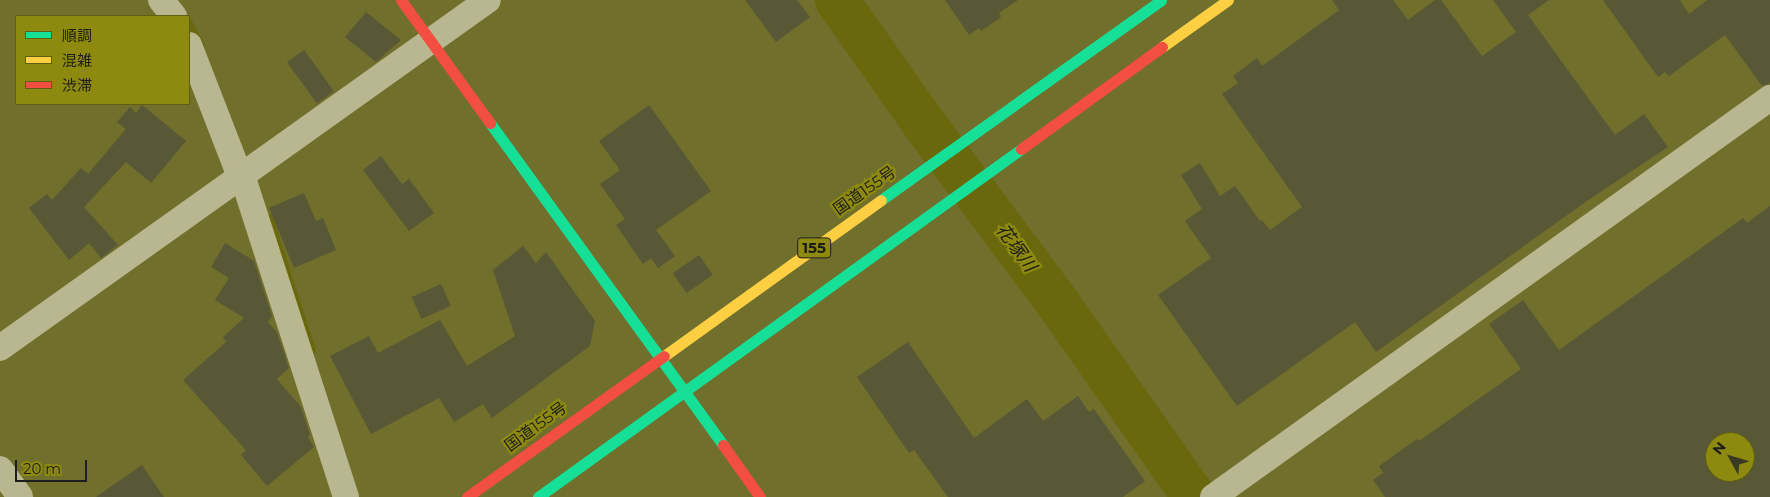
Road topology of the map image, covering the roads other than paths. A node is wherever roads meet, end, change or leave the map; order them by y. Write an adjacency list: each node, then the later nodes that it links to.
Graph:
1 (161, 0): 6 (street)
2 (401, 0): 7 (main road)
3 (488, 0): 7 (street)
4 (1162, 0): 12 (main road, 国道155号 / 155)
5 (1228, 0): 13 (main road, 155)
6 (173, 15)
7 (430, 41): 10 (street); 12 (main road)
8 (190, 49): 10 (street)
9 (1770, 98): 20 (street)
10 (242, 175): 11 (street); 16 (street)
11 (0, 348)
12 (659, 358): 13 (main road); 17 (main road, 国道155号 / 155)
13 (684, 393): 18 (main road, 155); 19 (main road)
14 (0, 469): 15 (street)
15 (20, 497)
16 (346, 497)
17 (467, 497)
18 (538, 497)
19 (760, 497)
20 (1213, 497)

